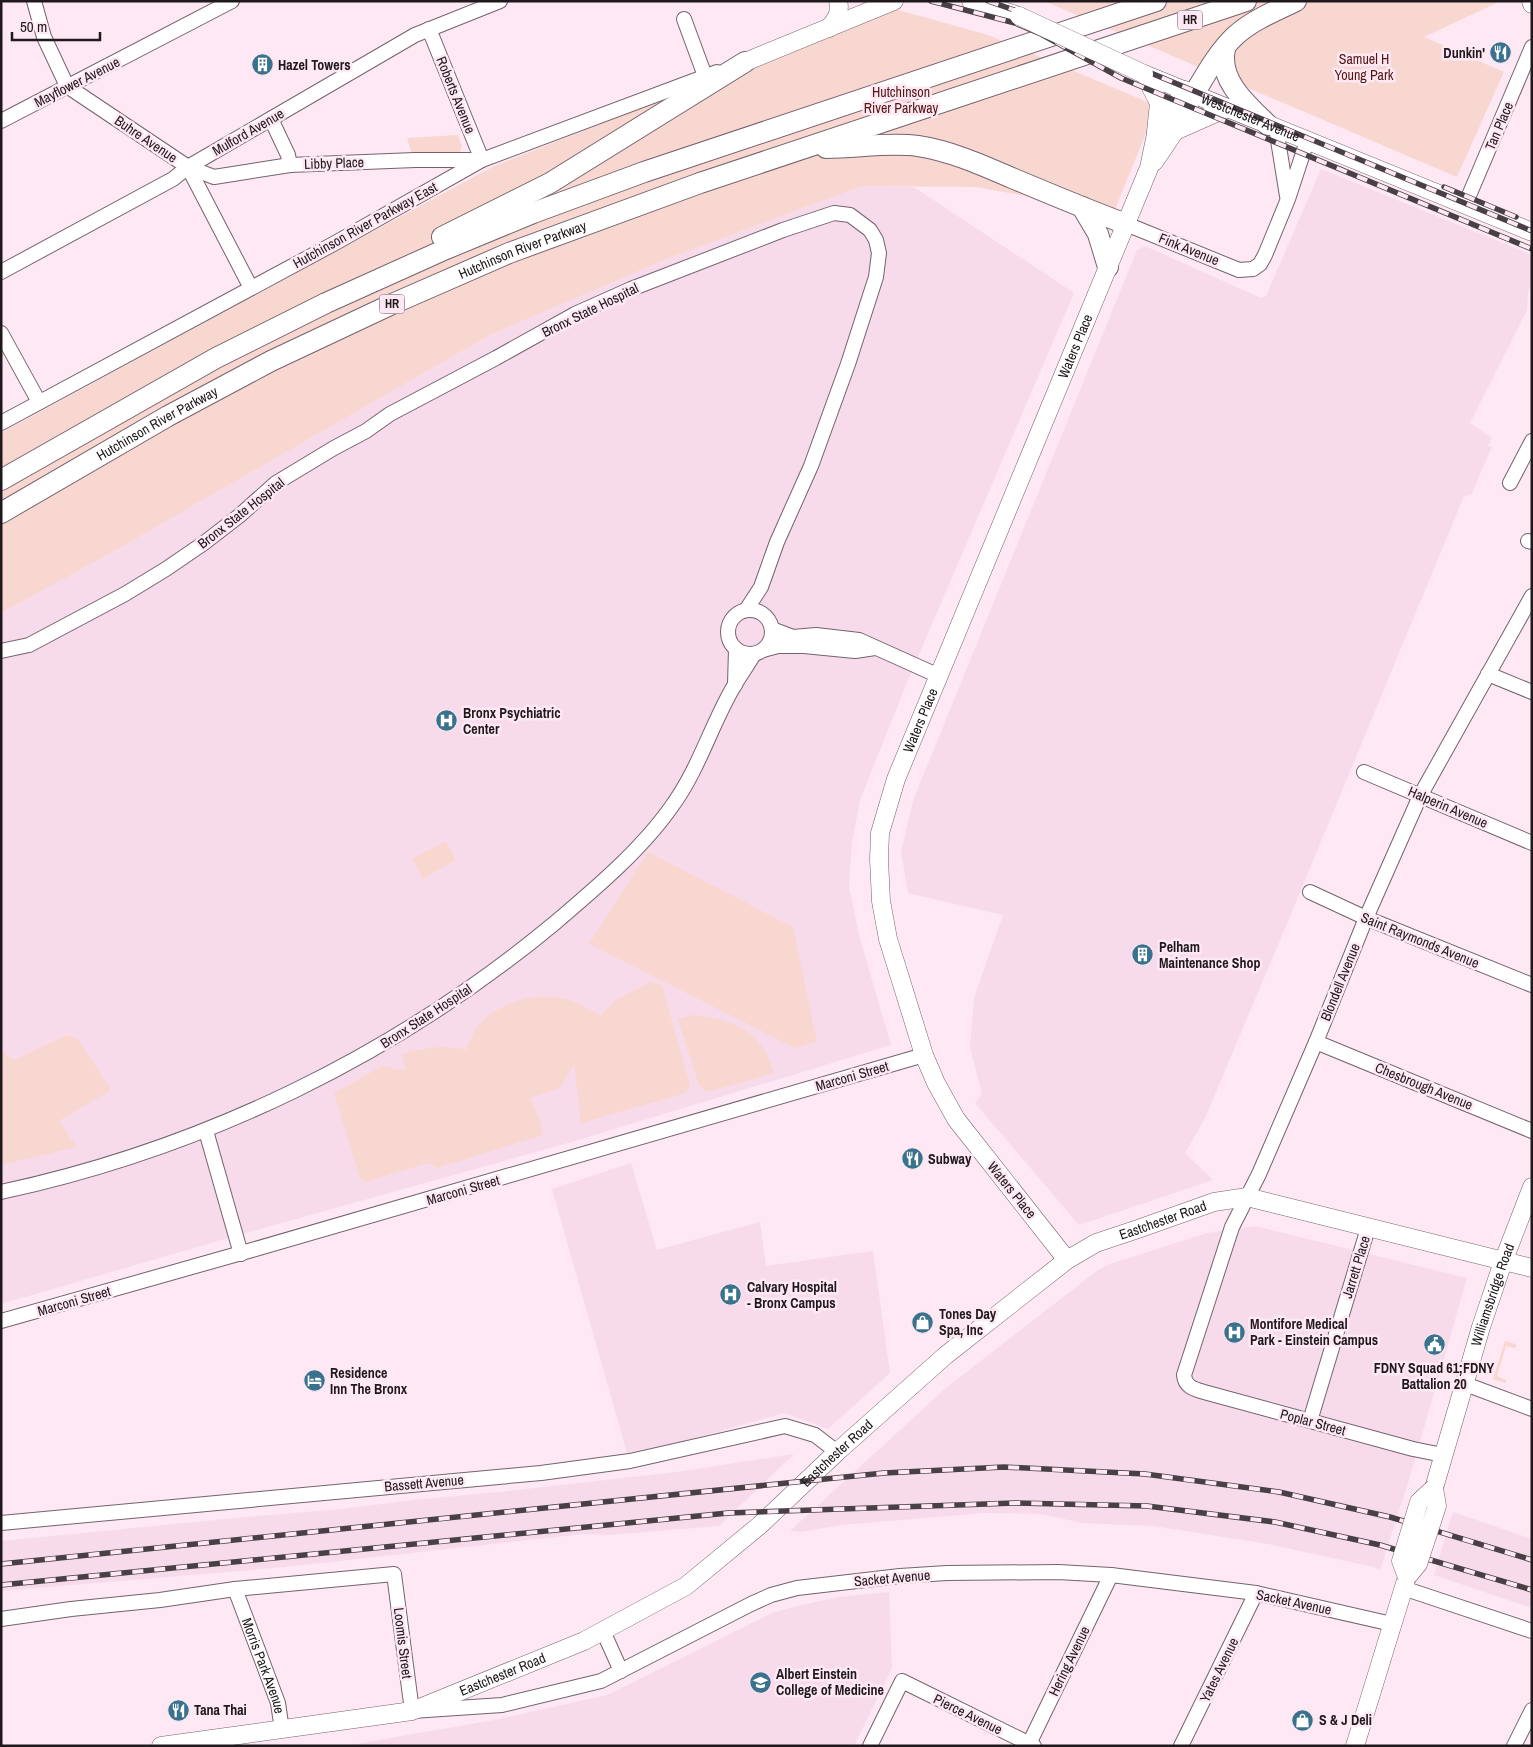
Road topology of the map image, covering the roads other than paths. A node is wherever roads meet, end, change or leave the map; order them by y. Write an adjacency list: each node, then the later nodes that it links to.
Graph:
1 (34, 1): 18 (street)
2 (232, 1): 18 (street, Mayflower Avenue)
3 (500, 1): 12 (street, Mulford Avenue)
4 (838, 1): 11 (main road)
5 (894, 1): 11 (main road)
6 (1156, 1): 40 (highway, Hutchinson River Parkway / HR)
7 (1246, 1): 27 (highway, Hutchinson River Parkway / HR)
8 (1296, 1): 14 (highway)
9 (973, 2): 16 (main road, Westchester Avenue, bridge)
10 (684, 19): 17 (street)
11 (829, 28): 15 (main road)
12 (429, 29): 21 (street, Mulford Avenue); 28 (street, Roberts Avenue)
13 (1532, 47): 33 (street, Tan Place)
14 (1225, 48): 19 (highway); 23 (highway)
15 (745, 62): 17 (street, Hutchinson River Parkway East); 40 (highway)
16 (1144, 74): 19 (main road, Westchester Avenue); 25 (main road)
17 (705, 76): 28 (street, Hutchinson River Parkway East)
18 (67, 86): 22 (street, Mayflower Avenue); 30 (street, Buhre Avenue)
19 (1190, 92): 20 (main road, Westchester Avenue); 24 (main road, Waters Place); 25 (main road, Waters Place)
20 (1227, 108): 23 (main road, Westchester Avenue); 24 (main road)
21 (271, 119): 29 (street); 30 (street, Mulford Avenue)
22 (1, 121)
23 (1272, 127): 26 (main road, Westchester Avenue); 32 (street)
24 (1175, 131): 31 (main road, Waters Place)
25 (1156, 134): 31 (main road, Waters Place)
26 (1307, 141): 32 (street); 33 (main road, Westchester Avenue)
27 (806, 148): 34 (highway); 47 (highway, Hutchinson River Parkway / HR)
28 (482, 160): 29 (street, Libby Place); 39 (street, Hutchinson River Parkway East)
29 (290, 165): 30 (street, Libby Place)
30 (188, 167): 38 (street, Mulford Avenue); 39 (street, Buhre Avenue)
31 (1150, 168): 35 (main road, Waters Place)
32 (1288, 199): 35 (street, Fink Avenue)
33 (1465, 205): 36 (main road, Westchester Avenue)
34 (1082, 207): 35 (highway); 37 (highway)
35 (1126, 224): 37 (main road, Waters Place)
36 (1532, 232)
37 (1108, 267): 58 (main road, Waters Place)
38 (1, 272)
39 (252, 288): 42 (street, Hutchinson River Parkway East)
40 (326, 303): 45 (highway, Hutchinson River Parkway / HR)
41 (1, 334): 42 (street)
42 (39, 402): 43 (street, Hutchinson River Parkway East)
43 (1, 423)
44 (1532, 440): 46 (street)
45 (1, 480)
46 (1510, 483)
47 (1, 513)
48 (761, 586): 50 (street, Bronx State Hospital); 51 (street, Bronx State Hospital); 55 (street, Bronx State Hospital)
49 (1532, 596): 57 (street, Blondell Avenue)
50 (746, 610): 51 (street); 54 (street)
51 (765, 616): 52 (street)
52 (772, 629): 53 (street); 56 (street)
53 (875, 648): 56 (street); 58 (street)
54 (736, 649): 56 (street); 59 (street, Bronx State Hospital)
55 (1, 651)
56 (759, 652): 59 (street, Bronx State Hospital)
57 (1488, 674): 60 (street); 62 (street, Blondell Avenue)
58 (939, 676): 68 (main road, Waters Place)
59 (734, 685): 69 (street, Bronx State Hospital)
60 (1532, 692)
61 (1364, 772): 62 (street, Halperin Avenue)
62 (1420, 796): 63 (street, Halperin Avenue); 65 (street, Blondell Avenue)
63 (1532, 843)
64 (1310, 892): 65 (street, Saint Raymonds Avenue)
65 (1366, 918): 66 (street, Saint Raymonds Avenue); 67 (street, Blondell Avenue)
66 (1532, 985)
67 (1316, 1042): 70 (street, Chesbrough Avenue); 73 (street, Blondell Avenue)
68 (924, 1055): 75 (street, Marconi Street); 76 (main road, Waters Place)
69 (206, 1131): 72 (street, Bronx State Hospital); 75 (street)
70 (1532, 1131)
71 (1532, 1187): 77 (main road, Williamsbridge Road)
72 (1, 1192)
73 (1247, 1197): 74 (main road, Eastchester Road); 76 (main road, Eastchester Road); 80 (street, Blondell Avenue)
74 (1368, 1228): 77 (main road, Eastchester Road); 83 (street, Jarrett Place)
75 (241, 1254): 79 (street, Marconi Street)
76 (1067, 1260): 84 (main road, Eastchester Road)
77 (1503, 1262): 78 (main road, Eastchester Road); 81 (main road, Williamsbridge Road)
78 (1532, 1268)
79 (1, 1321)
80 (1186, 1382): 83 (street, Poplar Street)
81 (1465, 1384): 82 (street); 85 (main road, Williamsbridge Road)
82 (1532, 1409)
83 (1310, 1421): 85 (street, Poplar Street)
84 (837, 1452): 86 (street, Bassett Avenue); 93 (main road, Eastchester Road)
85 (1443, 1455): 88 (main road, Williamsbridge Road, bridge)
86 (1, 1523)
87 (1111, 1576): 90 (street, Sacket Avenue); 95 (street, Sacket Avenue); 100 (street, Hering Avenue)
88 (1405, 1582): 92 (main road, Williamsbridge Road); 94 (street)
89 (235, 1589): 91 (street); 97 (street, Loomis Street); 98 (street, Morris Park Avenue)
90 (1256, 1593): 92 (street, Sacket Avenue); 103 (street, Yates Avenue)
91 (1, 1619)
92 (1392, 1624): 104 (main road, Williamsbridge Road)
93 (602, 1631): 95 (street); 97 (main road, Eastchester Road)
94 (1532, 1631)
95 (621, 1671): 97 (street, Sacket Avenue)
96 (1532, 1710): 105 (street)
97 (412, 1711): 98 (main road, Eastchester Road)
98 (282, 1738): 99 (main road, Eastchester Road)
99 (254, 1740): 101 (main road, Eastchester Road)
100 (1030, 1745): 102 (street, Pierce Avenue)
101 (161, 1746)
102 (870, 1746)
103 (1181, 1746)
104 (1355, 1746)
105 (1514, 1746)

